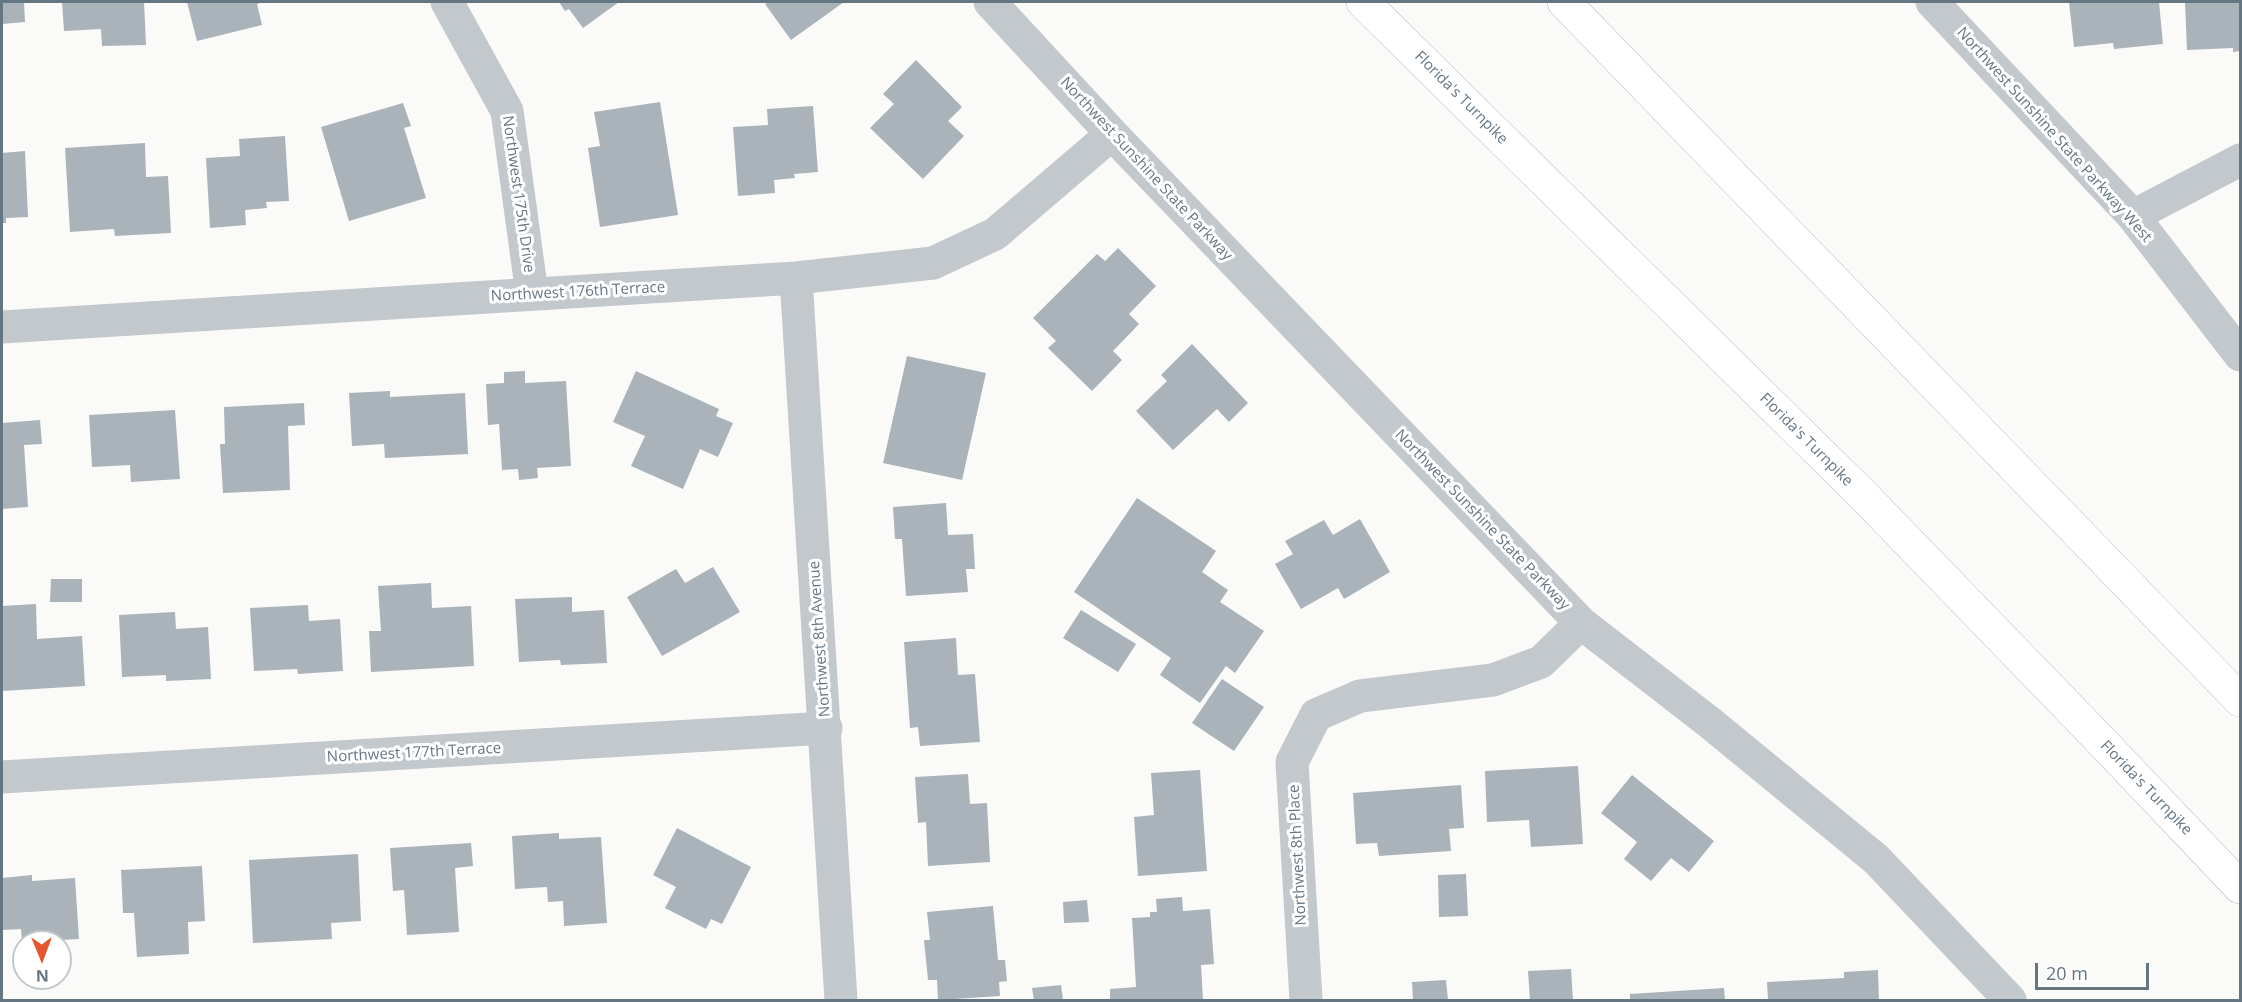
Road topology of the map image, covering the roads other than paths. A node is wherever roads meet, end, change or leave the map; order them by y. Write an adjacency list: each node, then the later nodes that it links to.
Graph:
1 (447, 2): 10 (street, Northwest 175th Drive)
2 (990, 2): 6 (street, Northwest Sunshine State Parkway)
3 (1363, 2): 17 (highway, Florida's Turnpike)
4 (1564, 2): 14 (highway)
5 (1932, 2): 8 (street, Northwest Sunshine State Parkway West)
6 (1112, 134): 9 (street, Northwest 176th Terrace); 13 (street, Northwest Sunshine State Parkway)
7 (2241, 160): 8 (street)
8 (2133, 216): 12 (street, Northwest Sunshine State Parkway West)
9 (796, 279): 10 (street, Northwest 176th Terrace); 15 (street, Northwest 8th Avenue)
10 (532, 294): 11 (street, Northwest 176th Terrace)
11 (2, 327)
12 (2241, 355)
13 (1581, 624): 19 (street, Northwest 8th Place); 20 (street, Northwest Sunshine State Parkway)
14 (2241, 700)
15 (826, 728): 16 (street, Northwest 177th Terrace); 18 (street, Northwest 8th Avenue)
16 (2, 777)
17 (2241, 887)
18 (841, 1000)
19 (1306, 1000)
20 (2010, 1000)

